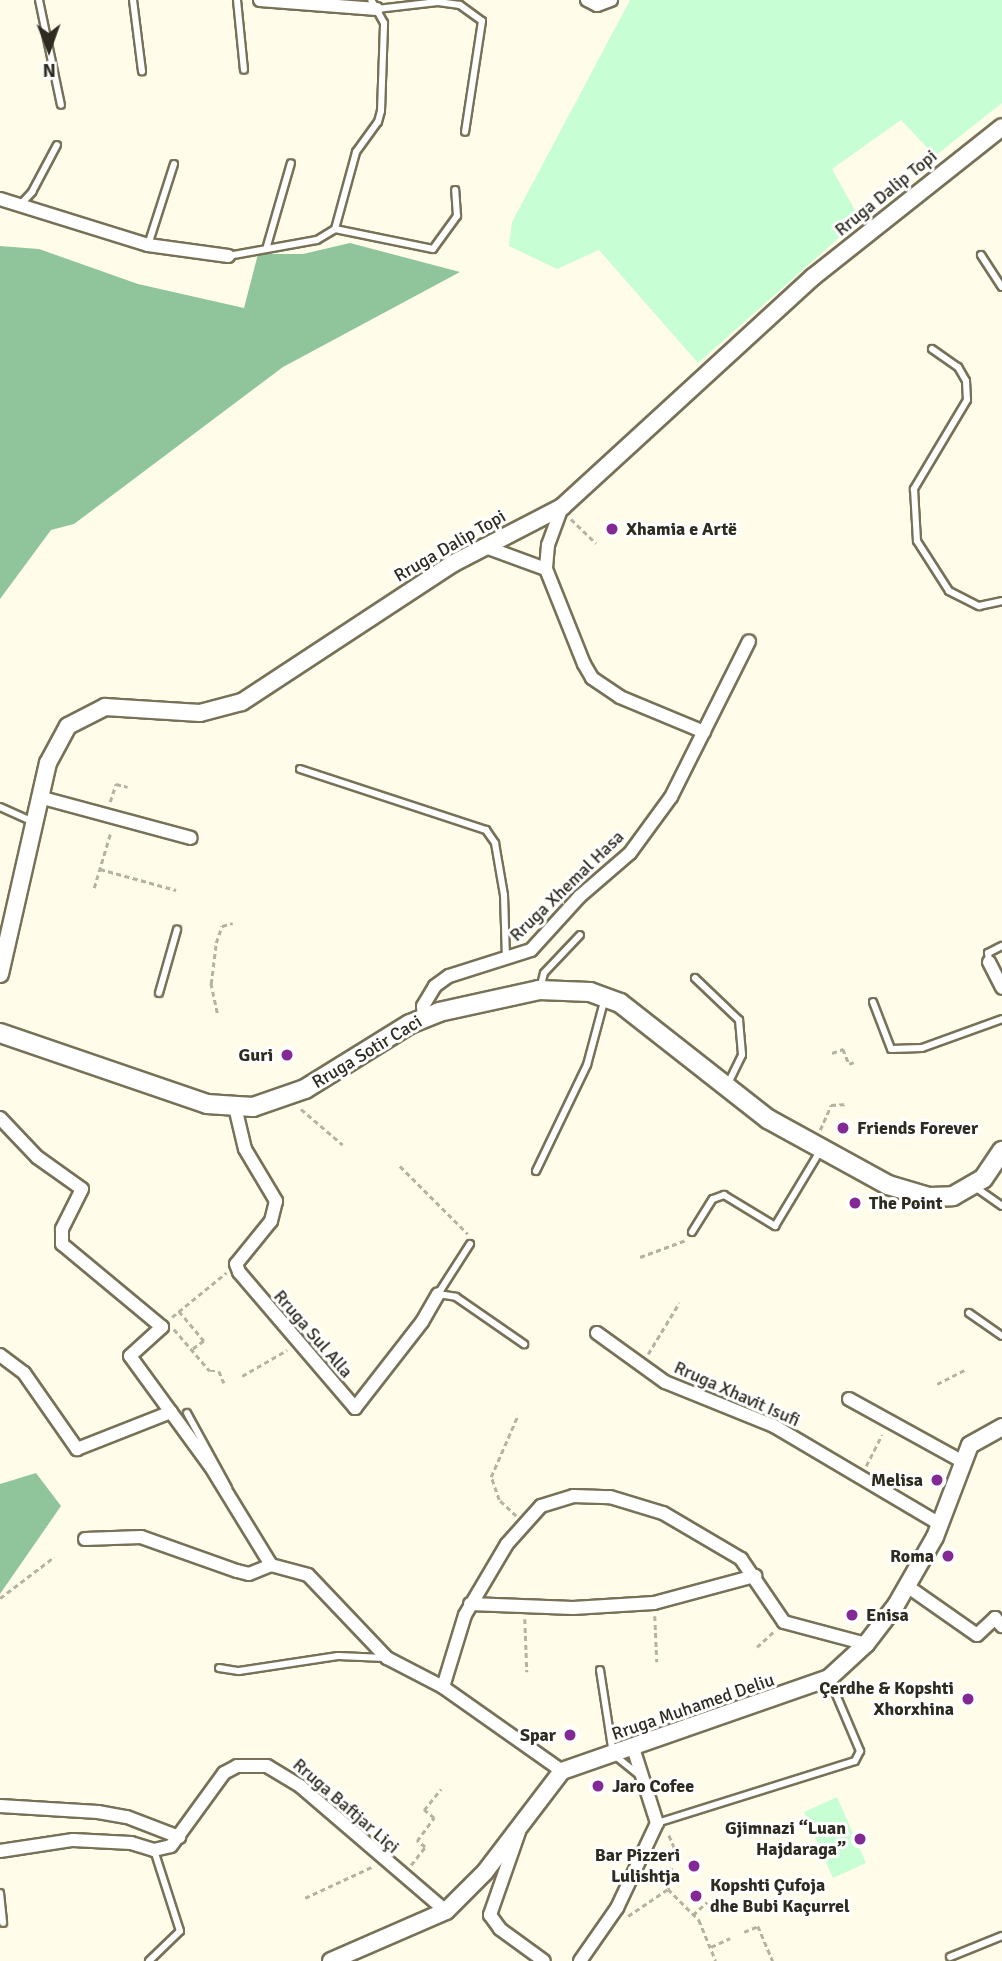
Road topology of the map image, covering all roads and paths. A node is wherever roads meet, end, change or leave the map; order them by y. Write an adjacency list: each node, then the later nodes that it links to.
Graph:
1 (38, 0): 10 (lane)
2 (133, 0): 9 (lane)
3 (237, 0): 8 (lane)
4 (260, 0): 7 (street)
5 (587, 0): 6 (street)
6 (611, 0)
7 (374, 5): 12 (lane); 19 (lane)
8 (244, 70)
9 (142, 71)
10 (61, 105)
11 (1002, 127): 26 (street, Rruga Dalip Topi)
12 (465, 132)
13 (57, 145): 18 (lane)
14 (291, 163): 21 (lane)
15 (174, 164): 20 (lane)
16 (456, 190): 19 (lane)
17 (0, 199): 18 (street)
18 (19, 206): 20 (street)
19 (335, 229): 21 (lane)
20 (148, 245): 23 (street)
21 (267, 246): 23 (lane)
22 (981, 255): 24 (lane)
23 (228, 256)
24 (1002, 287)
25 (932, 349): 30 (lane)
26 (562, 507): 27 (path); 28 (street, Rruga Dalip Topi); 29 (street)
27 (596, 543)
28 (482, 546): 29 (street); 35 (street, Rruga Dalip Topi)
29 (546, 569): 32 (street)
30 (1002, 601)
31 (749, 640): 32 (street, Rruga Xhemal Hasa)
32 (704, 732): 48 (street, Rruga Xhemal Hasa)
33 (300, 769): 48 (lane)
34 (128, 787): 37 (path)
35 (39, 797): 37 (street); 38 (street, Rruga Dalip Topi)
36 (0, 807): 38 (lane)
37 (107, 816): 40 (street)
38 (33, 822): 50 (street, Rruga Dalip Topi)
39 (111, 830): 41 (path)
40 (191, 838)
41 (100, 869): 42 (path); 43 (path)
42 (94, 888)
43 (176, 890)
44 (233, 923): 57 (path)
45 (177, 930): 54 (lane)
46 (580, 935): 53 (lane)
47 (1002, 946): 49 (lane)
48 (506, 961): 58 (street, Rruga Xhemal Hasa)
49 (989, 962): 52 (street)
50 (0, 974)
51 (695, 978): 63 (lane)
52 (1002, 988)
53 (539, 990): 55 (main road, Rruga Sotir Caci); 58 (main road, Rruga Sotir Caci)
54 (159, 993)
55 (606, 996): 63 (main road); 72 (lane)
56 (873, 1002): 59 (lane)
57 (217, 1013)
58 (424, 1018): 65 (main road, Rruga Sotir Caci)
59 (1002, 1019)
60 (0, 1032): 65 (main road, Rruga Sotir Caci)
61 (832, 1053): 62 (path)
62 (854, 1062)
63 (726, 1088): 69 (main road)
64 (847, 1104): 69 (path)
65 (235, 1107): 88 (street, Rruga Sul Alla)
66 (303, 1111): 68 (path)
67 (0, 1118): 85 (street)
68 (343, 1145)
69 (820, 1151): 73 (main road); 75 (lane)
70 (1002, 1151): 73 (main road)
71 (400, 1166): 77 (path)
72 (536, 1171)
73 (975, 1187): 74 (lane)
74 (1002, 1206)
75 (692, 1231)
76 (684, 1242): 78 (path)
77 (471, 1244): 80 (lane, Rruga Sul Alla)
78 (640, 1257)
79 (220, 1278): 82 (path)
80 (438, 1294): 88 (street, Rruga Sul Alla); 89 (lane)
81 (679, 1303): 92 (path)
82 (179, 1311): 84 (path); 90 (path)
83 (969, 1312): 87 (lane)
84 (175, 1315)
85 (162, 1327): 90 (path); 98 (street)
86 (597, 1333): 92 (street, Rruga Xhavit Isufi)
87 (1002, 1336)
88 (296, 1344): 94 (path)
89 (524, 1344)
90 (192, 1350): 95 (path)
91 (0, 1355): 98 (street)
92 (640, 1367): 104 (street, Rruga Xhavit Isufi)
93 (966, 1369): 96 (path)
94 (242, 1376)
95 (224, 1382)
96 (937, 1384)
97 (849, 1399): 103 (street)
98 (172, 1412): 105 (street)
99 (187, 1413): 105 (lane)
100 (518, 1415): 106 (path)
101 (1002, 1427): 103 (street, Rruga Muhamed Deliu)
102 (882, 1435): 104 (path)
103 (963, 1462): 107 (street, Rruga Muhamed Deliu)
104 (860, 1479): 107 (street, Rruga Xhavit Isufi)
105 (230, 1497): 110 (street)
106 (523, 1523): 111 (street); 115 (street)
107 (940, 1524): 112 (street, Rruga Muhamed Deliu)
108 (85, 1539): 110 (street)
109 (54, 1557): 113 (path)
110 (271, 1565): 121 (street)
111 (755, 1576): 114 (street); 117 (street)
112 (907, 1586): 118 (street); 119 (street, Rruga Muhamed Deliu)
113 (0, 1598)
114 (654, 1603): 116 (street); 122 (path)
115 (470, 1604): 116 (street); 127 (street)
116 (524, 1607): 125 (path)
117 (784, 1622): 119 (street); 120 (path)
118 (1002, 1626)
119 (866, 1644): 126 (street, Rruga Muhamed Deliu)
120 (757, 1647)
121 (387, 1658): 123 (lane); 127 (street)
122 (657, 1662)
123 (219, 1668)
124 (600, 1670): 129 (lane)
125 (527, 1672)
126 (828, 1678): 128 (street, Rruga Muhamed Deliu); 134 (lane)
127 (443, 1687): 130 (street)
128 (634, 1748): 129 (street, Rruga Muhamed Deliu); 131 (street)
129 (613, 1754): 130 (street, Rruga Muhamed Deliu); 131 (lane)
130 (562, 1771): 135 (street)
131 (643, 1779): 134 (street)
132 (441, 1789): 140 (path)
133 (0, 1806): 137 (street)
134 (657, 1823): 159 (street)
135 (521, 1825): 146 (street); 158 (street)
136 (668, 1832): 142 (path)
137 (179, 1837): 138 (street, Rruga Baftjar Liçi); 146 (street, Rruga Baftjar Liçi)
138 (154, 1850): 139 (street); 156 (lane)
139 (0, 1851)
140 (413, 1863)
141 (361, 1874): 144 (path)
142 (668, 1889): 147 (path); 148 (path)
143 (0, 1893): 149 (lane)
144 (304, 1898)
145 (707, 1902): 147 (path)
146 (446, 1911): 154 (street)
147 (692, 1916): 153 (path)
148 (620, 1918)
149 (3, 1923)
150 (744, 1931): 161 (path)
151 (1002, 1936): 155 (lane)
152 (730, 1938): 153 (path)
153 (710, 1947): 160 (path)
154 (346, 1957): 157 (street)
155 (950, 1957)
156 (149, 1961)
157 (331, 1961)
158 (544, 1961)
159 (580, 1961)
160 (716, 1961)
161 (773, 1961)

